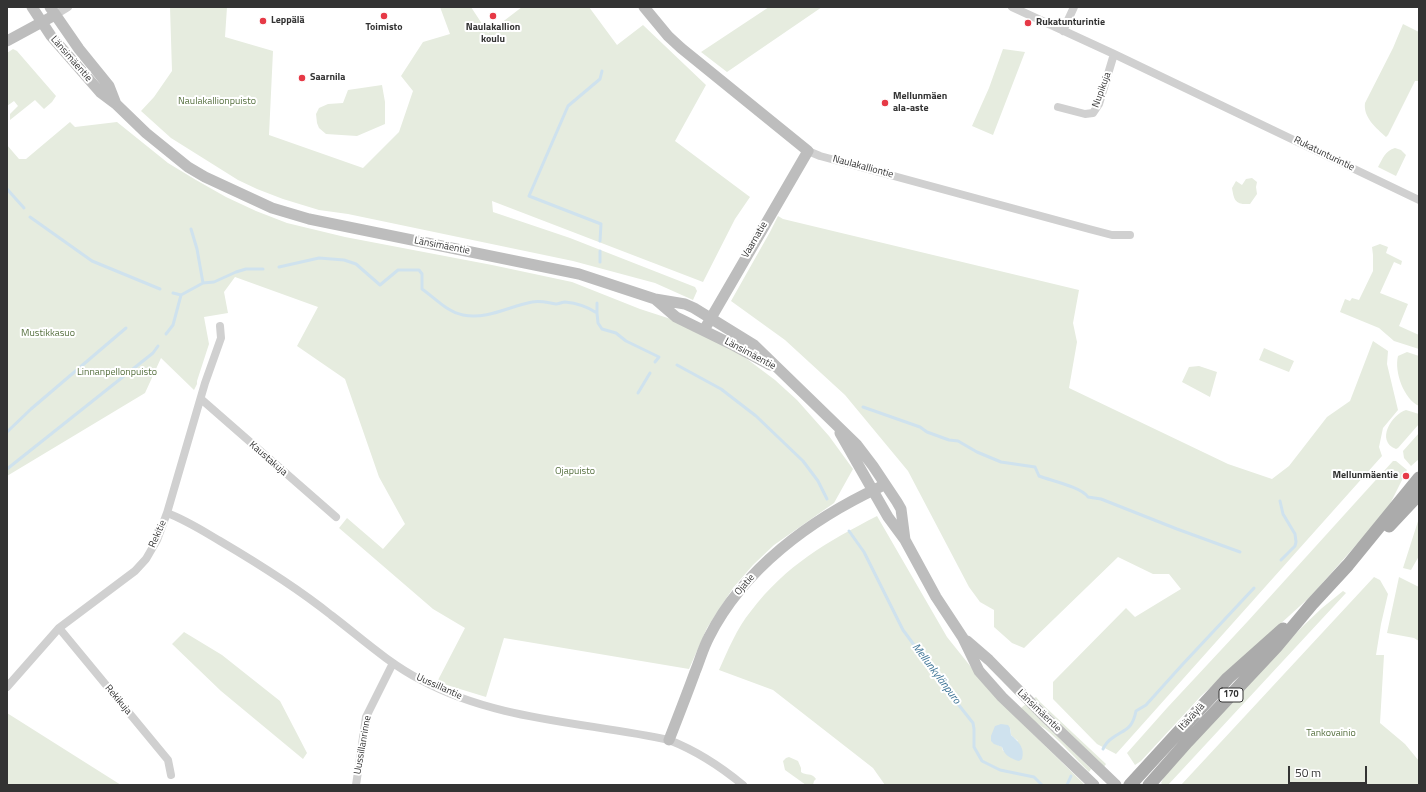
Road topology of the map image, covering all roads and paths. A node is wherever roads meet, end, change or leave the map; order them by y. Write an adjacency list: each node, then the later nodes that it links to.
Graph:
1 (32, 7): 7 (main road, Länsimäentie)
2 (68, 7): 6 (street)
3 (1012, 7): 8 (street, Rukatunturintie)
4 (1074, 7): 8 (street)
5 (648, 8): 13 (main road, Naulakalliontie)
6 (53, 11): 7 (main road); 11 (main road, Länsimäentie)
7 (41, 22): 9 (main road); 11 (main road, Länsimäentie)
8 (1063, 31): 10 (street, Rukatunturintie)
9 (7, 41)
10 (1114, 54): 12 (street, Nupikuja); 14 (street, Rukatunturintie)
11 (116, 104): 16 (main road, Länsimäentie)
12 (1058, 107)
13 (808, 151): 15 (street, Naulakalliontie); 17 (main road, Vaarnatie)
14 (1419, 200)
15 (1130, 235)
16 (655, 299): 17 (main road, Länsimäentie); 19 (main road, Länsimäentie)
17 (712, 318): 19 (main road, Vaarnatie); 20 (main road, Länsimäentie)
18 (220, 326): 21 (street, Rekitie)
19 (704, 330): 20 (main road, Länsimäentie)
20 (784, 373): 22 (main road, Länsimäentie)
21 (201, 399): 27 (street, Rekitie); 28 (street, Kaustakuja)
22 (836, 425): 24 (main road, Länsimäentie); 25 (main road, Länsimäentie)
23 (1419, 478): 30 (main road, Itäväylä / 170)
24 (886, 484): 25 (main road, Ojatie); 29 (main road, Länsimäentie)
25 (873, 490): 29 (main road, Länsimäentie); 36 (main road, Ojatie)
26 (1419, 494): 30 (main road, Itäväylä / 170)
27 (167, 513): 32 (street, Rekitie); 34 (street, Uussillantie)
28 (336, 517)
29 (906, 540): 33 (main road, Länsimäentie)
30 (1348, 565): 31 (main road, Itäväylä / 170)
31 (1312, 604): 42 (main road, Itäväylä / 170); 43 (main road, Itäväylä / 170)
32 (59, 628): 35 (street, Rekitie); 37 (street, Rekikuja)
33 (963, 638): 40 (main road, Länsimäentie); 41 (main road, Länsimäentie)
34 (393, 663): 36 (street, Uussillantie); 38 (street, Uussillanrinne)
35 (7, 687)
36 (669, 740): 39 (street, Uussillantie)
37 (171, 775)
38 (356, 785)
39 (743, 785)
40 (1094, 785)
41 (1116, 785)
42 (1130, 785)
43 (1149, 785)

